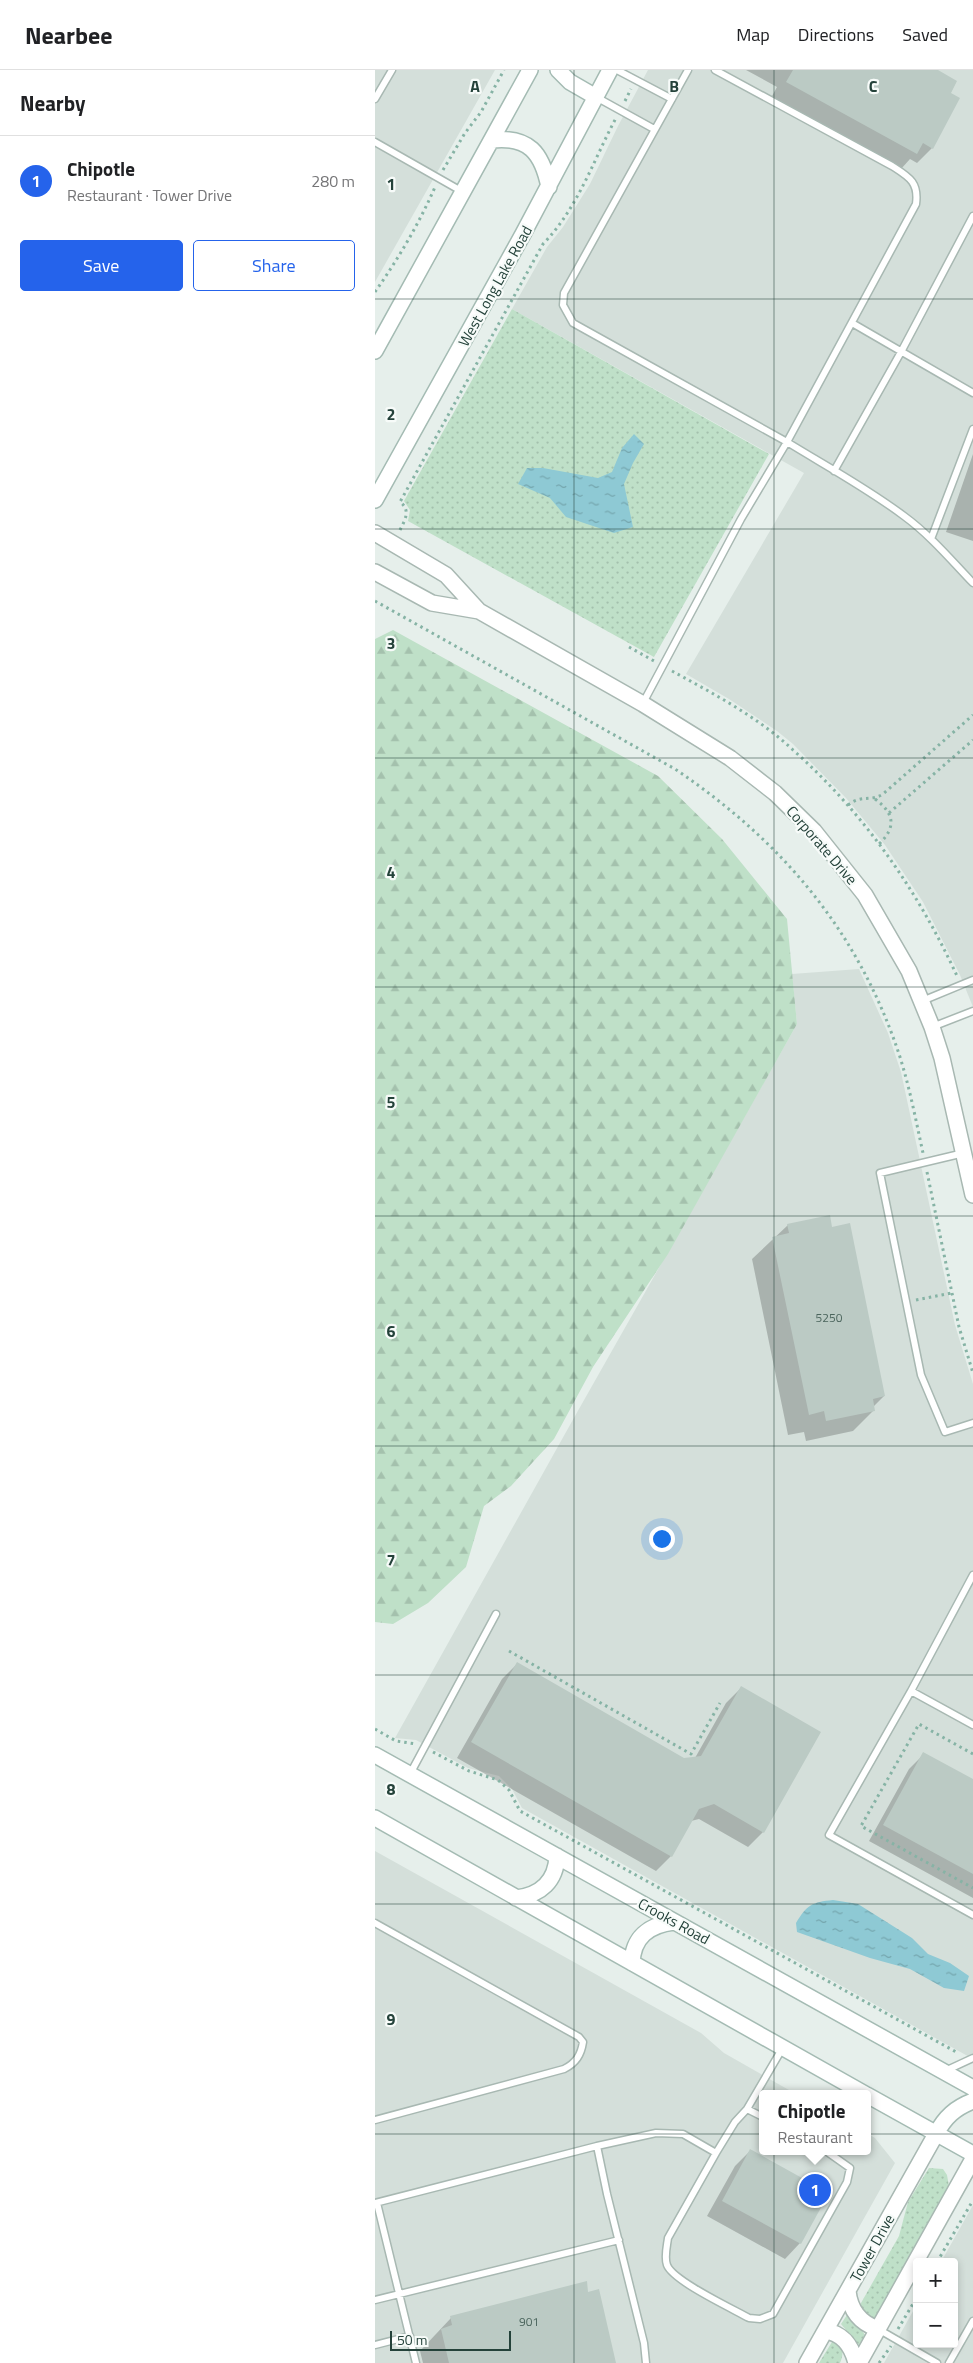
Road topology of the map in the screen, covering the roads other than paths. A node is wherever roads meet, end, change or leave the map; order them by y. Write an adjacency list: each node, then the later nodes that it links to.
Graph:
1 (392, 70): 8 (lane)
2 (530, 70): 13 (main road)
3 (558, 70): 9 (main road)
4 (610, 70): 9 (main road, West Long Lake Road)
5 (617, 70): 11 (lane)
6 (688, 70): 11 (lane)
7 (715, 70): 18 (lane)
8 (378, 86): 10 (lane)
9 (596, 97): 12 (lane); 15 (main road, West Long Lake Road)
10 (375, 99)
11 (672, 99): 12 (lane)
12 (655, 129): 23 (lane)
13 (492, 140): 15 (main road); 16 (main road)
14 (375, 142): 16 (lane)
15 (549, 187): 25 (main road, West Long Lake Road)
16 (463, 192): 19 (main road)
17 (973, 216): 20 (lane)
18 (852, 323): 20 (lane); 23 (lane)
19 (375, 351)
20 (901, 352): 21 (lane); 24 (lane)
21 (973, 392)
22 (973, 430): 27 (lane)
23 (787, 442): 24 (lane); 31 (lane)
24 (834, 470): 27 (lane)
25 (375, 500)
26 (375, 533): 30 (main road, Corporate Drive)
27 (931, 539): 29 (lane)
28 (375, 572): 30 (main road, Corporate Drive)
29 (973, 583)
30 (479, 611): 31 (main road, Corporate Drive)
31 (643, 704): 33 (main road, Corporate Drive)
32 (973, 980): 33 (lane)
33 (922, 1001): 35 (main road, Corporate Drive)
34 (973, 1011): 35 (lane)
35 (932, 1027): 36 (main road, Corporate Drive)
36 (964, 1153): 37 (main road, Corporate Drive); 38 (lane)
37 (973, 1195)
38 (973, 1423)
39 (973, 1576): 41 (lane)
40 (496, 1614): 44 (lane)
41 (911, 1690): 42 (lane); 48 (lane)
42 (973, 1725)
43 (375, 1755): 44 (main road, Crooks Road)
44 (410, 1774): 46 (main road, Crooks Road)
45 (375, 1818): 47 (main road)
46 (557, 1856): 47 (main road); 49 (main road, Crooks Road)
47 (516, 1898): 51 (main road)
48 (973, 1915)
49 (674, 1922): 51 (main road); 54 (main road, Crooks Road)
50 (375, 1923): 61 (lane)
51 (632, 1963): 52 (main road)
52 (783, 2048): 56 (main road); 59 (lane)
53 (973, 2058): 54 (lane)
54 (944, 2072): 55 (main road, Crooks Road)
55 (973, 2088)
56 (859, 2090)
57 (871, 2097): 62 (main road)
58 (973, 2101): 62 (main road, Tower Drive)
59 (747, 2109): 60 (lane); 64 (lane)
60 (759, 2115)
61 (375, 2120)
62 (936, 2134): 65 (main road); 70 (main road, Tower Drive)
63 (597, 2146): 64 (lane); 68 (lane); 69 (lane)
64 (716, 2152): 66 (lane)
65 (973, 2154)
66 (833, 2155)
67 (973, 2159): 74 (main road)
68 (376, 2203): 71 (lane)
69 (619, 2240): 71 (lane); 79 (lane)
70 (848, 2291): 74 (main road); 75 (main road, Tower Drive)
71 (399, 2294): 72 (lane); 76 (lane)
72 (375, 2300)
73 (973, 2321): 83 (lane)
74 (878, 2328): 81 (main road); 82 (lane)
75 (825, 2331): 80 (main road, Tower Drive); 81 (main road)
76 (410, 2336): 77 (lane); 78 (lane)
77 (375, 2345)
78 (417, 2363)
79 (646, 2363)
80 (807, 2363)
81 (858, 2363)
82 (937, 2363)
83 (949, 2363)

